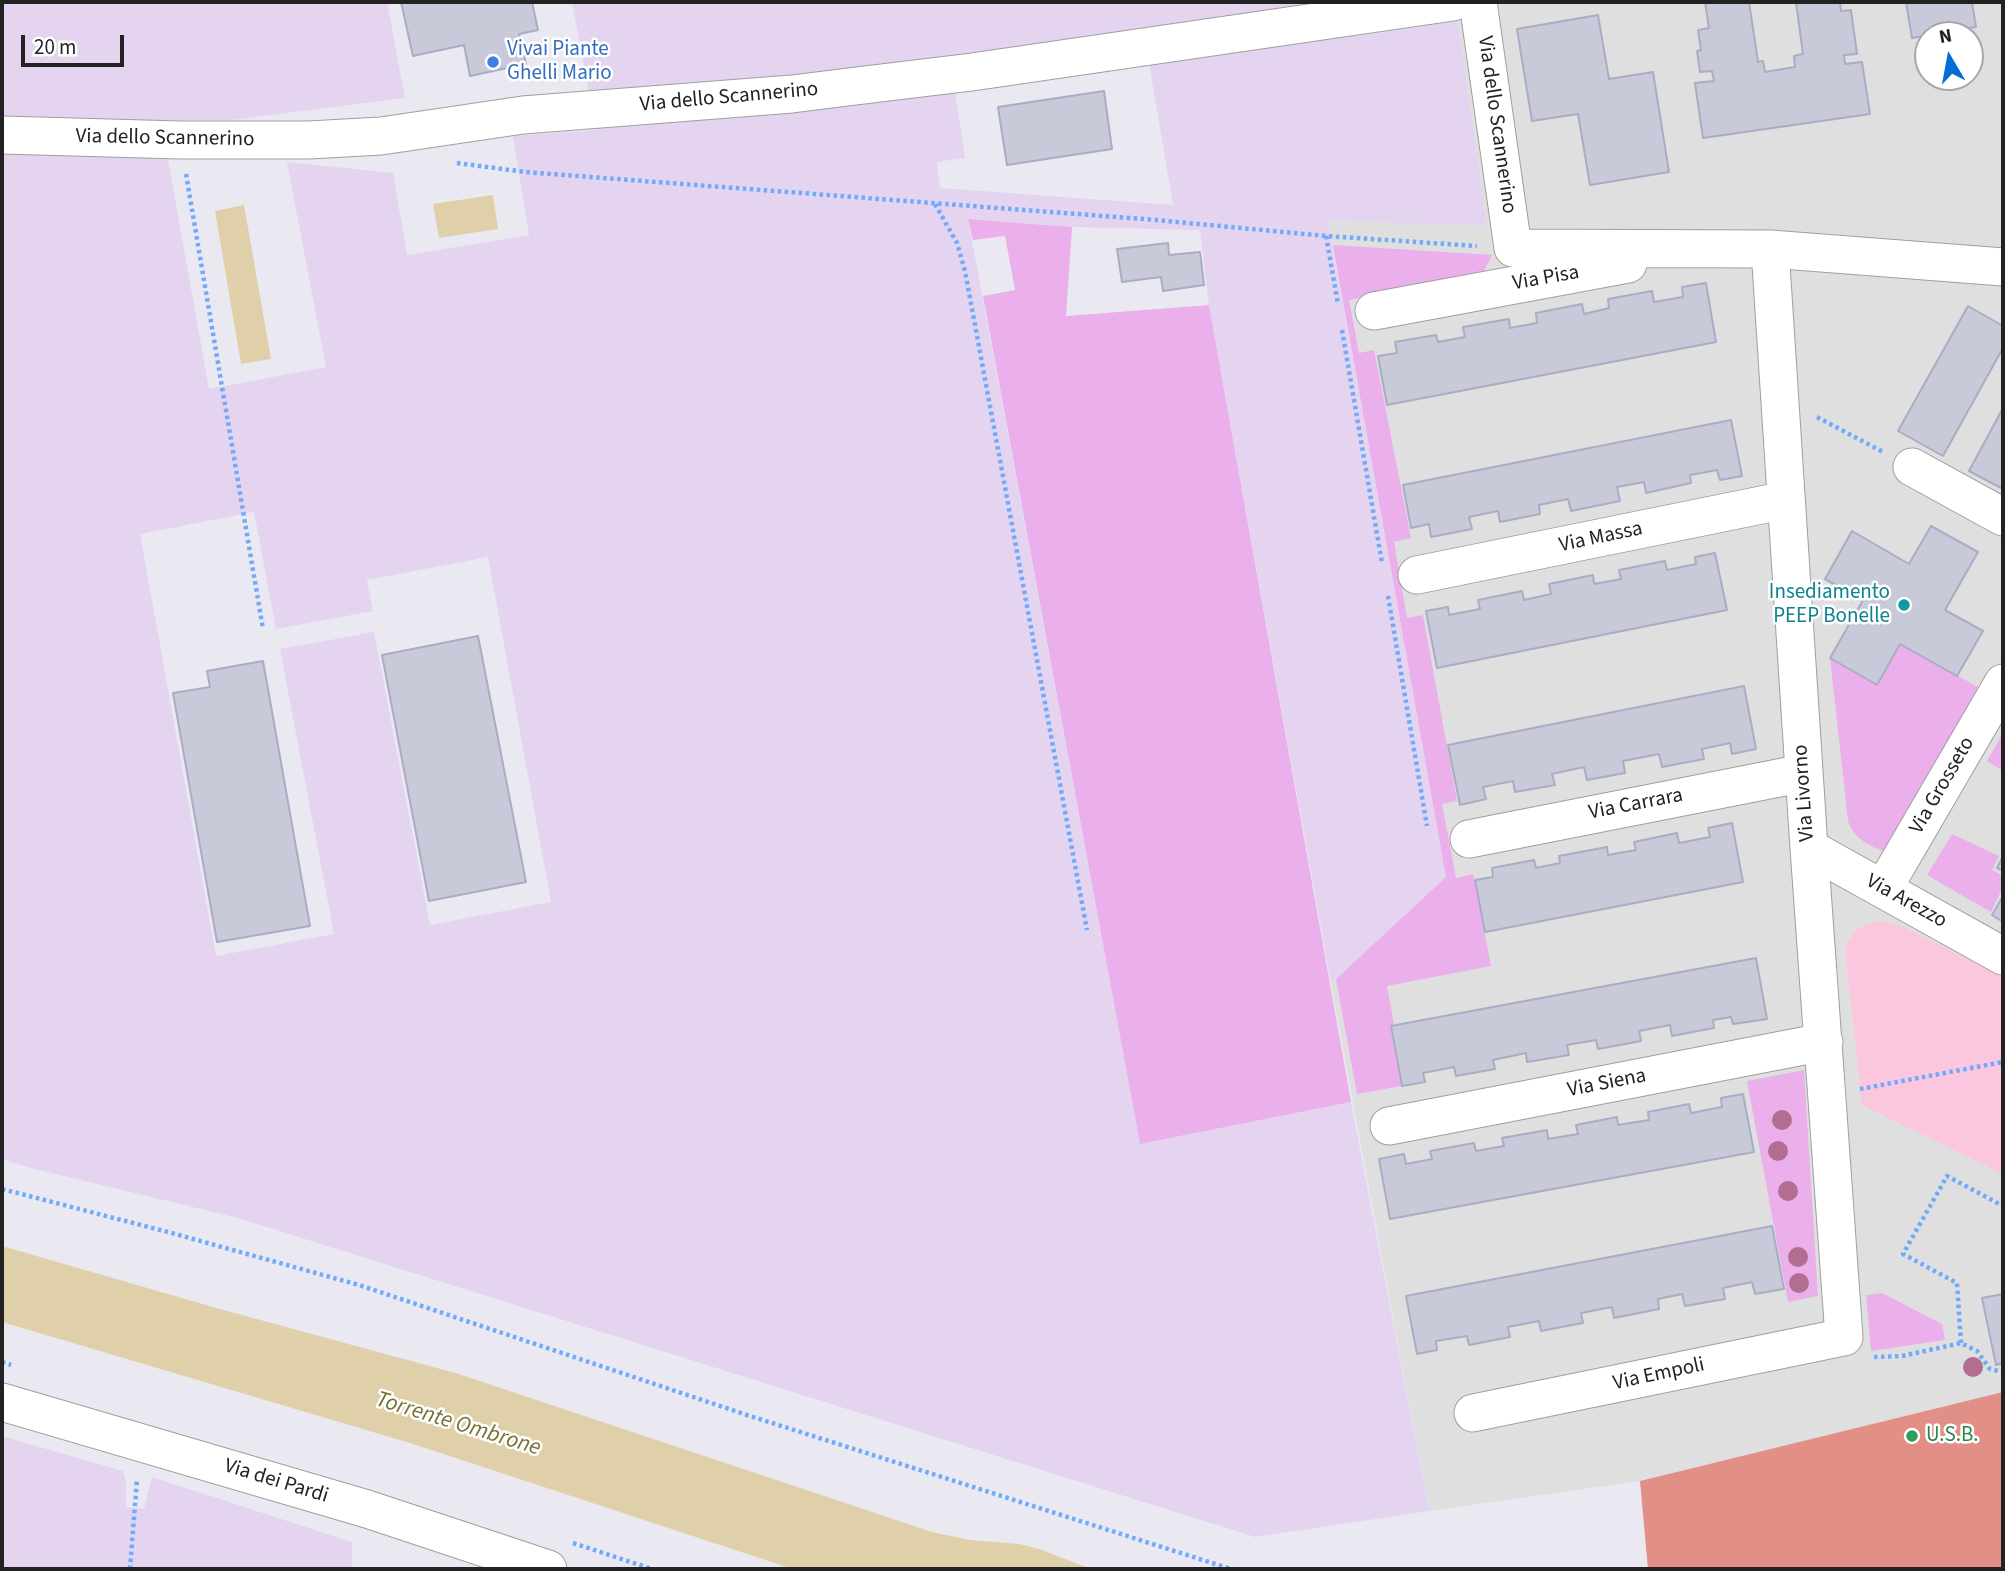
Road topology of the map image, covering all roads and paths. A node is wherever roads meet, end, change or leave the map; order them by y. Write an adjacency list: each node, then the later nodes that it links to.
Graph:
1 (1453, 2): 4 (street, Via dello Scannerino)
2 (1478, 2): 8 (street, Via dello Scannerino)
3 (2, 135): 4 (street, Via dello Scannerino)
4 (180, 141): 19 (path)
5 (450, 161): 6 (path)
6 (935, 204): 7 (path); 26 (path)
7 (1326, 236): 8 (path); 12 (path)
8 (1513, 248): 9 (street, Via Pisa)
9 (1718, 248): 10 (street, Via Pisa); 13 (street, Via Pisa)
10 (1770, 249): 11 (street, Via Pisa); 14 (street, Via Livorno)
11 (2003, 267)
12 (1338, 305)
13 (1357, 315): 18 (path)
14 (1780, 397): 15 (path); 16 (street, Via Livorno)
15 (1912, 467): 17 (street)
16 (1786, 500): 18 (street, Via Massa); 21 (street, Via Livorno)
17 (2003, 517)
18 (1396, 578): 22 (path)
19 (263, 629)
20 (2003, 683): 25 (street, Via Grosseto)
21 (1804, 773): 23 (street, Via Carrara); 24 (street, Via Livorno)
22 (1427, 826)
23 (1469, 839)
24 (1809, 848): 25 (street, Via Arezzo); 28 (street, Via Livorno)
25 (1883, 889): 27 (street, Via Arezzo)
26 (1087, 930)
27 (2003, 956)
28 (1824, 1042): 30 (street, Via Livorno); 31 (street, Via Siena)
29 (2003, 1062): 30 (path)
30 (1828, 1094): 34 (street, Via Livorno)
31 (1389, 1126)
32 (2, 1189): 42 (path)
33 (2003, 1206): 35 (path)
34 (1844, 1337): 35 (path); 38 (street, Via Empoli)
35 (1961, 1343): 36 (path)
36 (2003, 1372)
37 (2, 1402): 39 (street, Via dei Pardi)
38 (1473, 1413)
39 (140, 1442): 40 (path); 41 (street, Via dei Pardi)
40 (130, 1569)
41 (548, 1569)
42 (1231, 1569)

